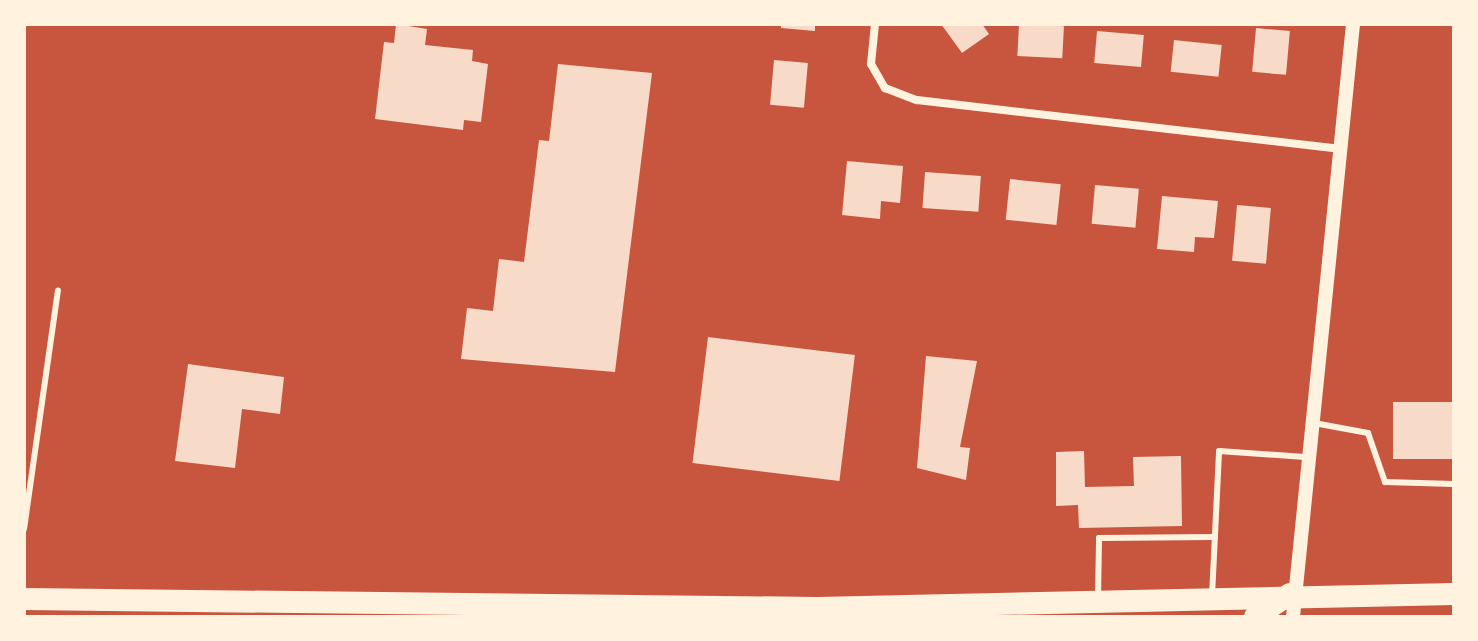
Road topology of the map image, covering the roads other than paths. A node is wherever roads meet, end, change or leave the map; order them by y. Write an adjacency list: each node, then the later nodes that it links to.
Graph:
1 (875, 24): 3 (street)
2 (1353, 24): 3 (street)
3 (1339, 149): 5 (street)
4 (58, 290): 8 (lane)
5 (1309, 423): 6 (street); 7 (lane)
6 (1305, 457): 9 (lane); 10 (street)
7 (1454, 484)
8 (24, 529)
9 (1215, 537): 12 (lane); 14 (lane)
10 (1290, 594): 11 (highway); 12 (highway); 17 (highway); 18 (street)
11 (1454, 594)
12 (1212, 596): 14 (highway)
13 (24, 599): 15 (highway)
14 (1098, 599): 15 (highway)
15 (817, 608): 16 (highway)
16 (781, 617)
17 (1255, 617)
18 (1293, 617)

